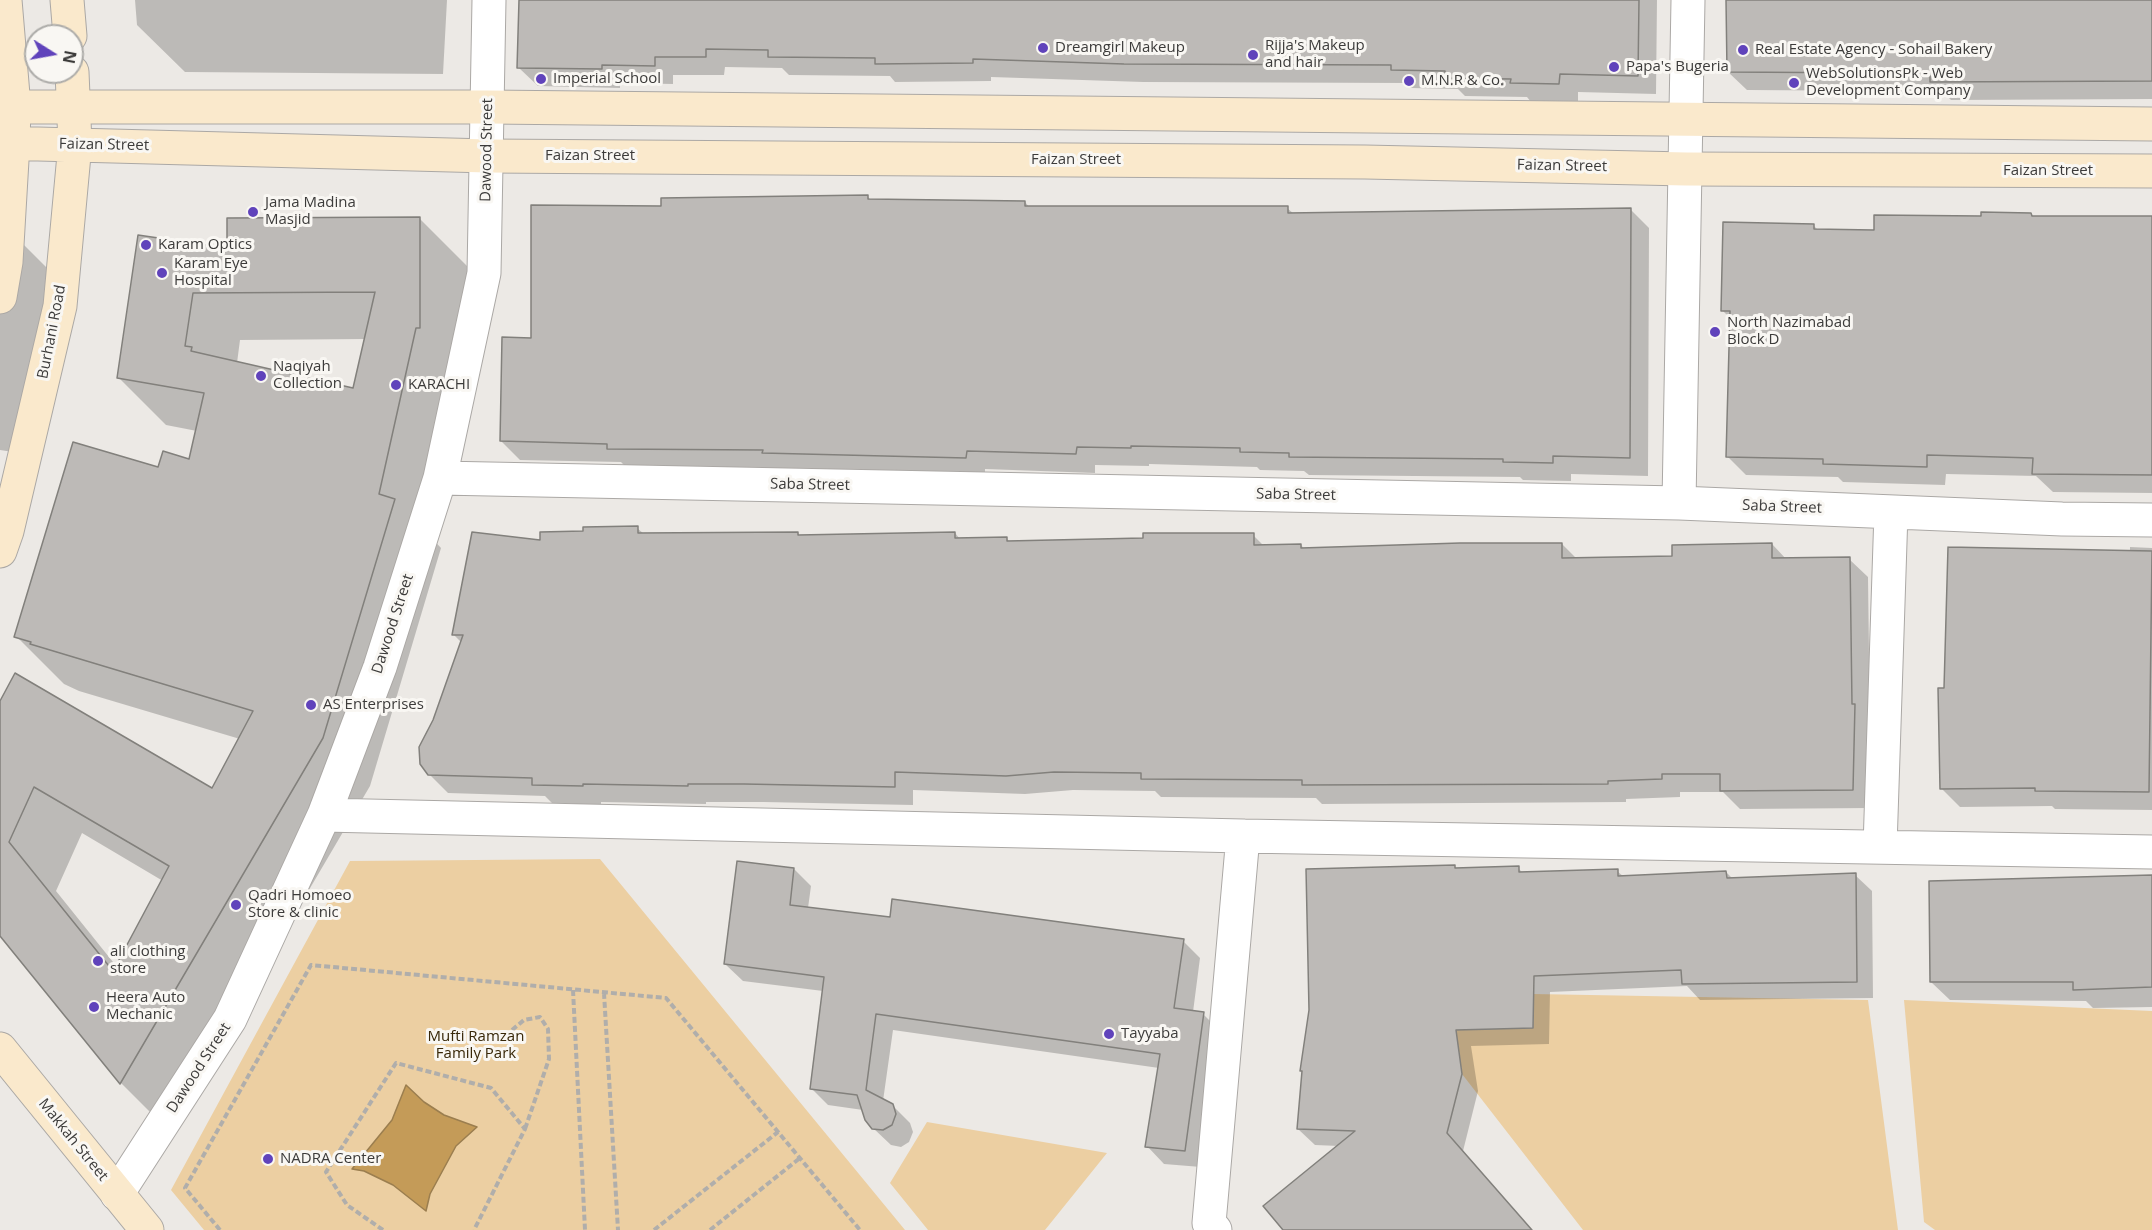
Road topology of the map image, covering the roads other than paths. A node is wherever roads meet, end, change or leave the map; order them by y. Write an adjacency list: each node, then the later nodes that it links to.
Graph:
1 (5, 0): 7 (street)
2 (66, 0): 5 (street)
3 (489, 0): 9 (street, Dawood Street)
4 (1688, 0): 10 (street)
5 (69, 24)
6 (72, 84): 8 (street, Burhani Road)
7 (7, 107): 8 (street); 12 (street)
8 (73, 108): 9 (street); 13 (street, Burhani Road)
9 (488, 108): 10 (street); 14 (street, Dawood Street)
10 (1686, 119): 11 (street); 15 (street)
11 (2152, 124)
12 (7, 143): 13 (street, Faizan Street); 17 (street)
13 (75, 144): 14 (street, Faizan Street); 22 (street, Burhani Road)
14 (488, 156): 15 (street, Faizan Street); 18 (street, Dawood Street)
15 (1686, 169): 16 (street, Faizan Street); 19 (street)
16 (2152, 171)
17 (0, 297)
18 (440, 478): 19 (street, Saba Street); 23 (street, Dawood Street)
19 (1679, 503): 20 (street, Saba Street)
20 (1891, 512): 21 (street, Saba Street); 25 (street)
21 (2152, 520)
22 (0, 550)
23 (324, 815): 24 (street); 28 (street, Dawood Street)
24 (1243, 836): 25 (street); 30 (street)
25 (1880, 847): 26 (street)
26 (2152, 852)
27 (0, 1049): 28 (street, Makkah Street)
28 (117, 1194): 29 (street, Makkah Street)
29 (147, 1230)
30 (1215, 1230)

